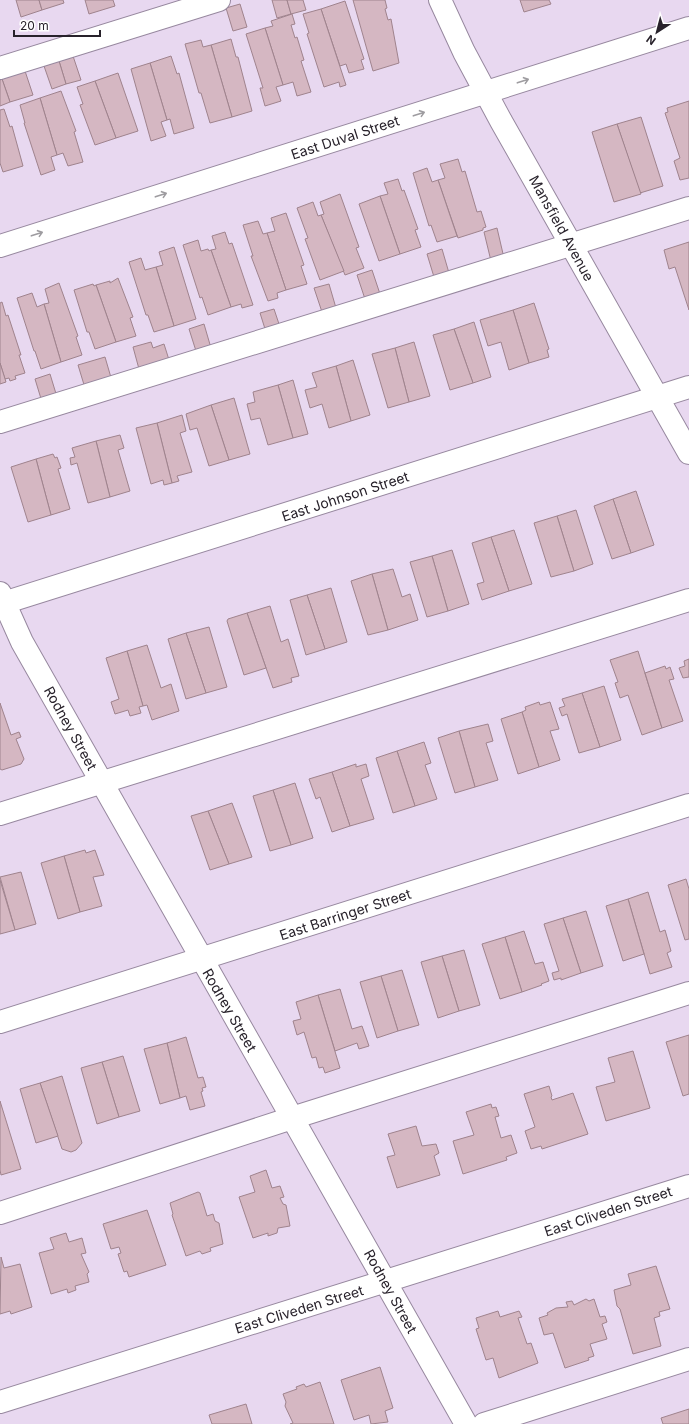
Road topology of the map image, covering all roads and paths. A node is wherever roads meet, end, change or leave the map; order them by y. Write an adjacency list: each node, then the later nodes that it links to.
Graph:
1 (219, 0): 4 (street)
2 (440, 0): 5 (street, Mansfield Avenue)
3 (689, 28): 5 (street, East Duval Street, one-way to 3)
4 (0, 68)
5 (486, 93): 7 (street, Mansfield Avenue); 8 (street, East Duval Street, one-way to 5)
6 (689, 208): 7 (street)
7 (571, 245): 10 (street, Mansfield Avenue); 11 (street)
8 (0, 246)
9 (689, 387): 10 (street, East Johnson Street)
10 (657, 397): 12 (street, Mansfield Avenue); 13 (street, East Johnson Street)
11 (0, 422)
12 (689, 453)
13 (1, 600): 15 (street, Rodney Street)
14 (689, 600): 15 (street)
15 (101, 782): 17 (street); 18 (street, Rodney Street)
16 (689, 805): 18 (street, East Barringer Street)
17 (0, 814)
18 (202, 960): 20 (street, East Barringer Street); 21 (street, Rodney Street)
19 (689, 993): 21 (street)
20 (0, 1022)
21 (292, 1118): 23 (street); 24 (street, Rodney Street)
22 (689, 1186): 24 (street, East Cliveden Street)
23 (0, 1213)
24 (385, 1282): 26 (street, East Cliveden Street); 27 (street, Rodney Street)
25 (689, 1359): 28 (street)
26 (0, 1402)
27 (466, 1424)
28 (484, 1424)

